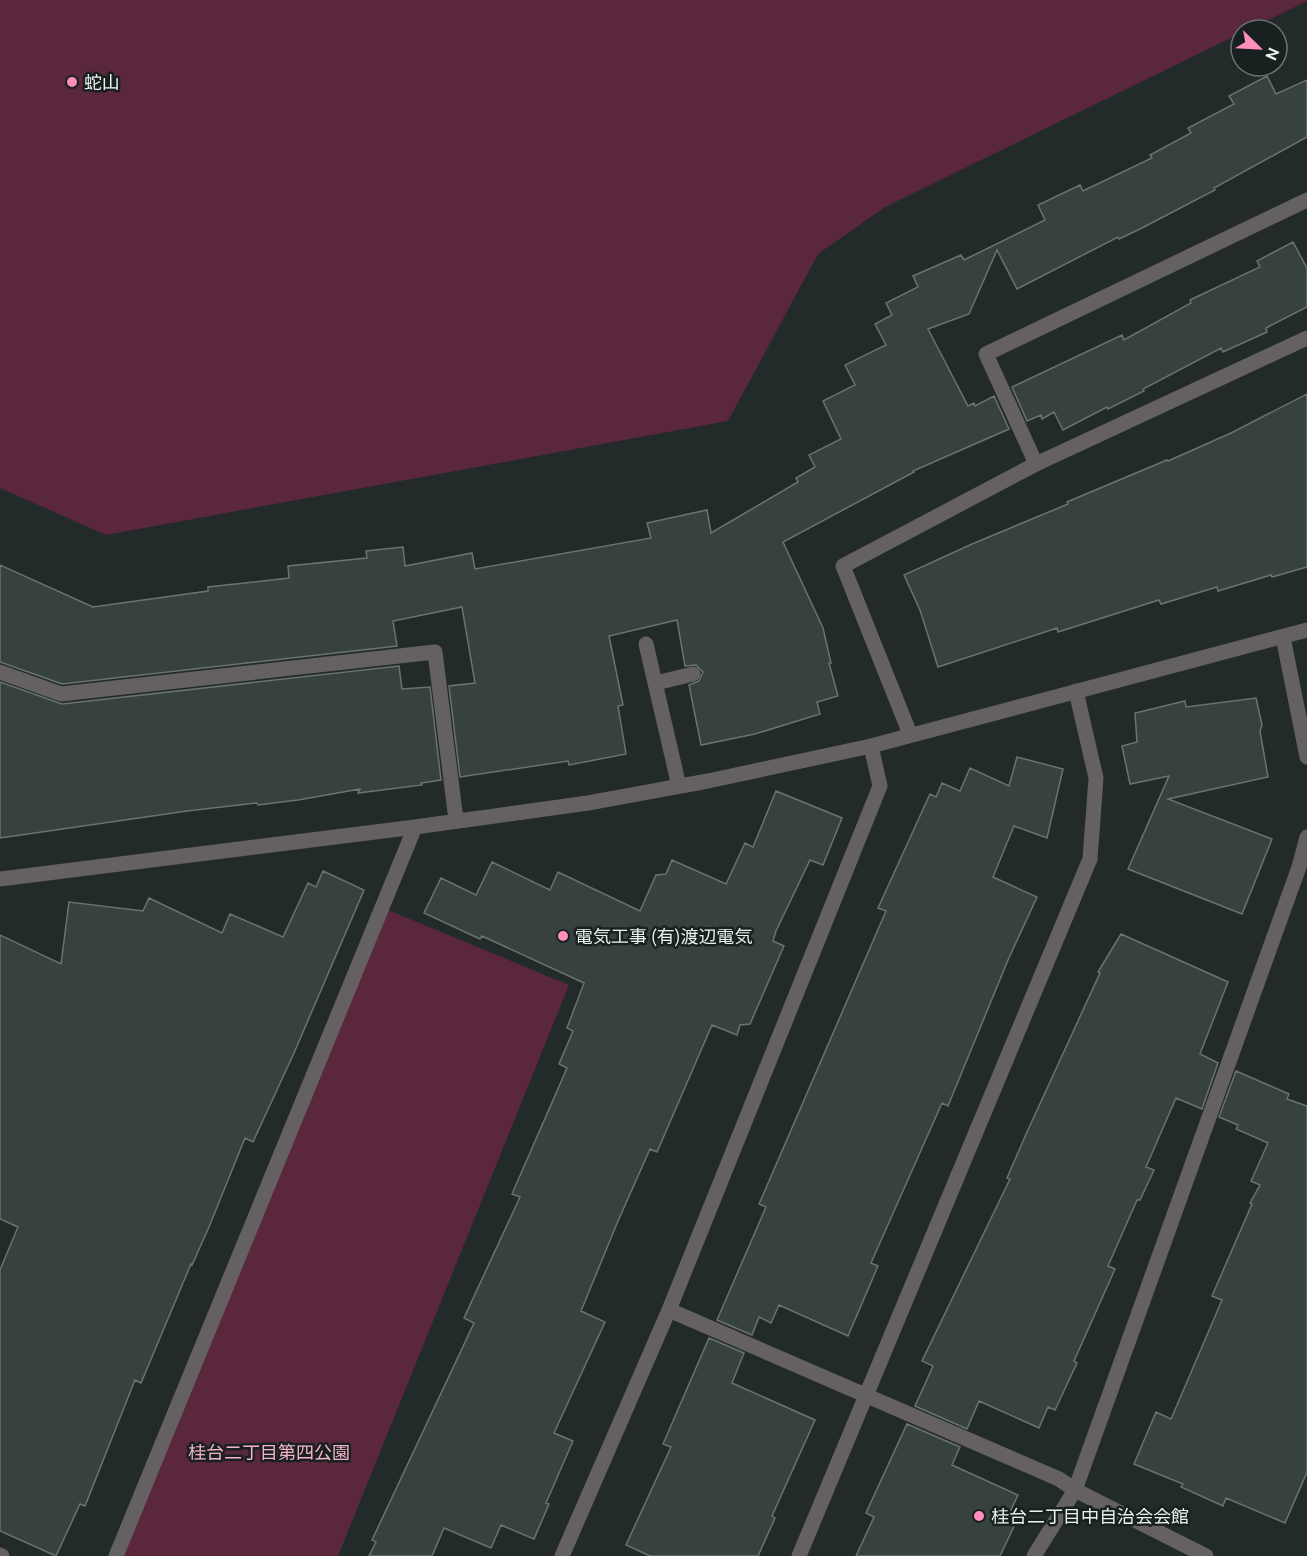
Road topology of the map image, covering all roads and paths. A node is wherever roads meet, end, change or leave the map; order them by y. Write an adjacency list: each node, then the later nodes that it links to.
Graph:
1 (1307, 200): 3 (street)
2 (1307, 338): 3 (street)
3 (1036, 465): 11 (street)
4 (1307, 630): 5 (street)
5 (1283, 637): 10 (street); 13 (street)
6 (646, 644): 9 (street)
7 (0, 672): 15 (street)
8 (693, 674): 9 (street)
9 (656, 683): 14 (street)
10 (1076, 691): 11 (street); 20 (street)
11 (910, 734): 12 (street)
12 (871, 746): 14 (street); 19 (street)
13 (1307, 757)
14 (679, 786): 15 (street)
15 (456, 820): 16 (street)
16 (415, 827): 18 (street); 22 (street)
17 (1307, 837): 21 (street)
18 (0, 879)
19 (669, 1310): 20 (street); 23 (street)
20 (867, 1394): 21 (street); 24 (street)
21 (1075, 1490): 25 (street); 26 (street)
22 (116, 1556)
23 (562, 1556)
24 (799, 1556)
25 (1034, 1556)
26 (1206, 1556)

